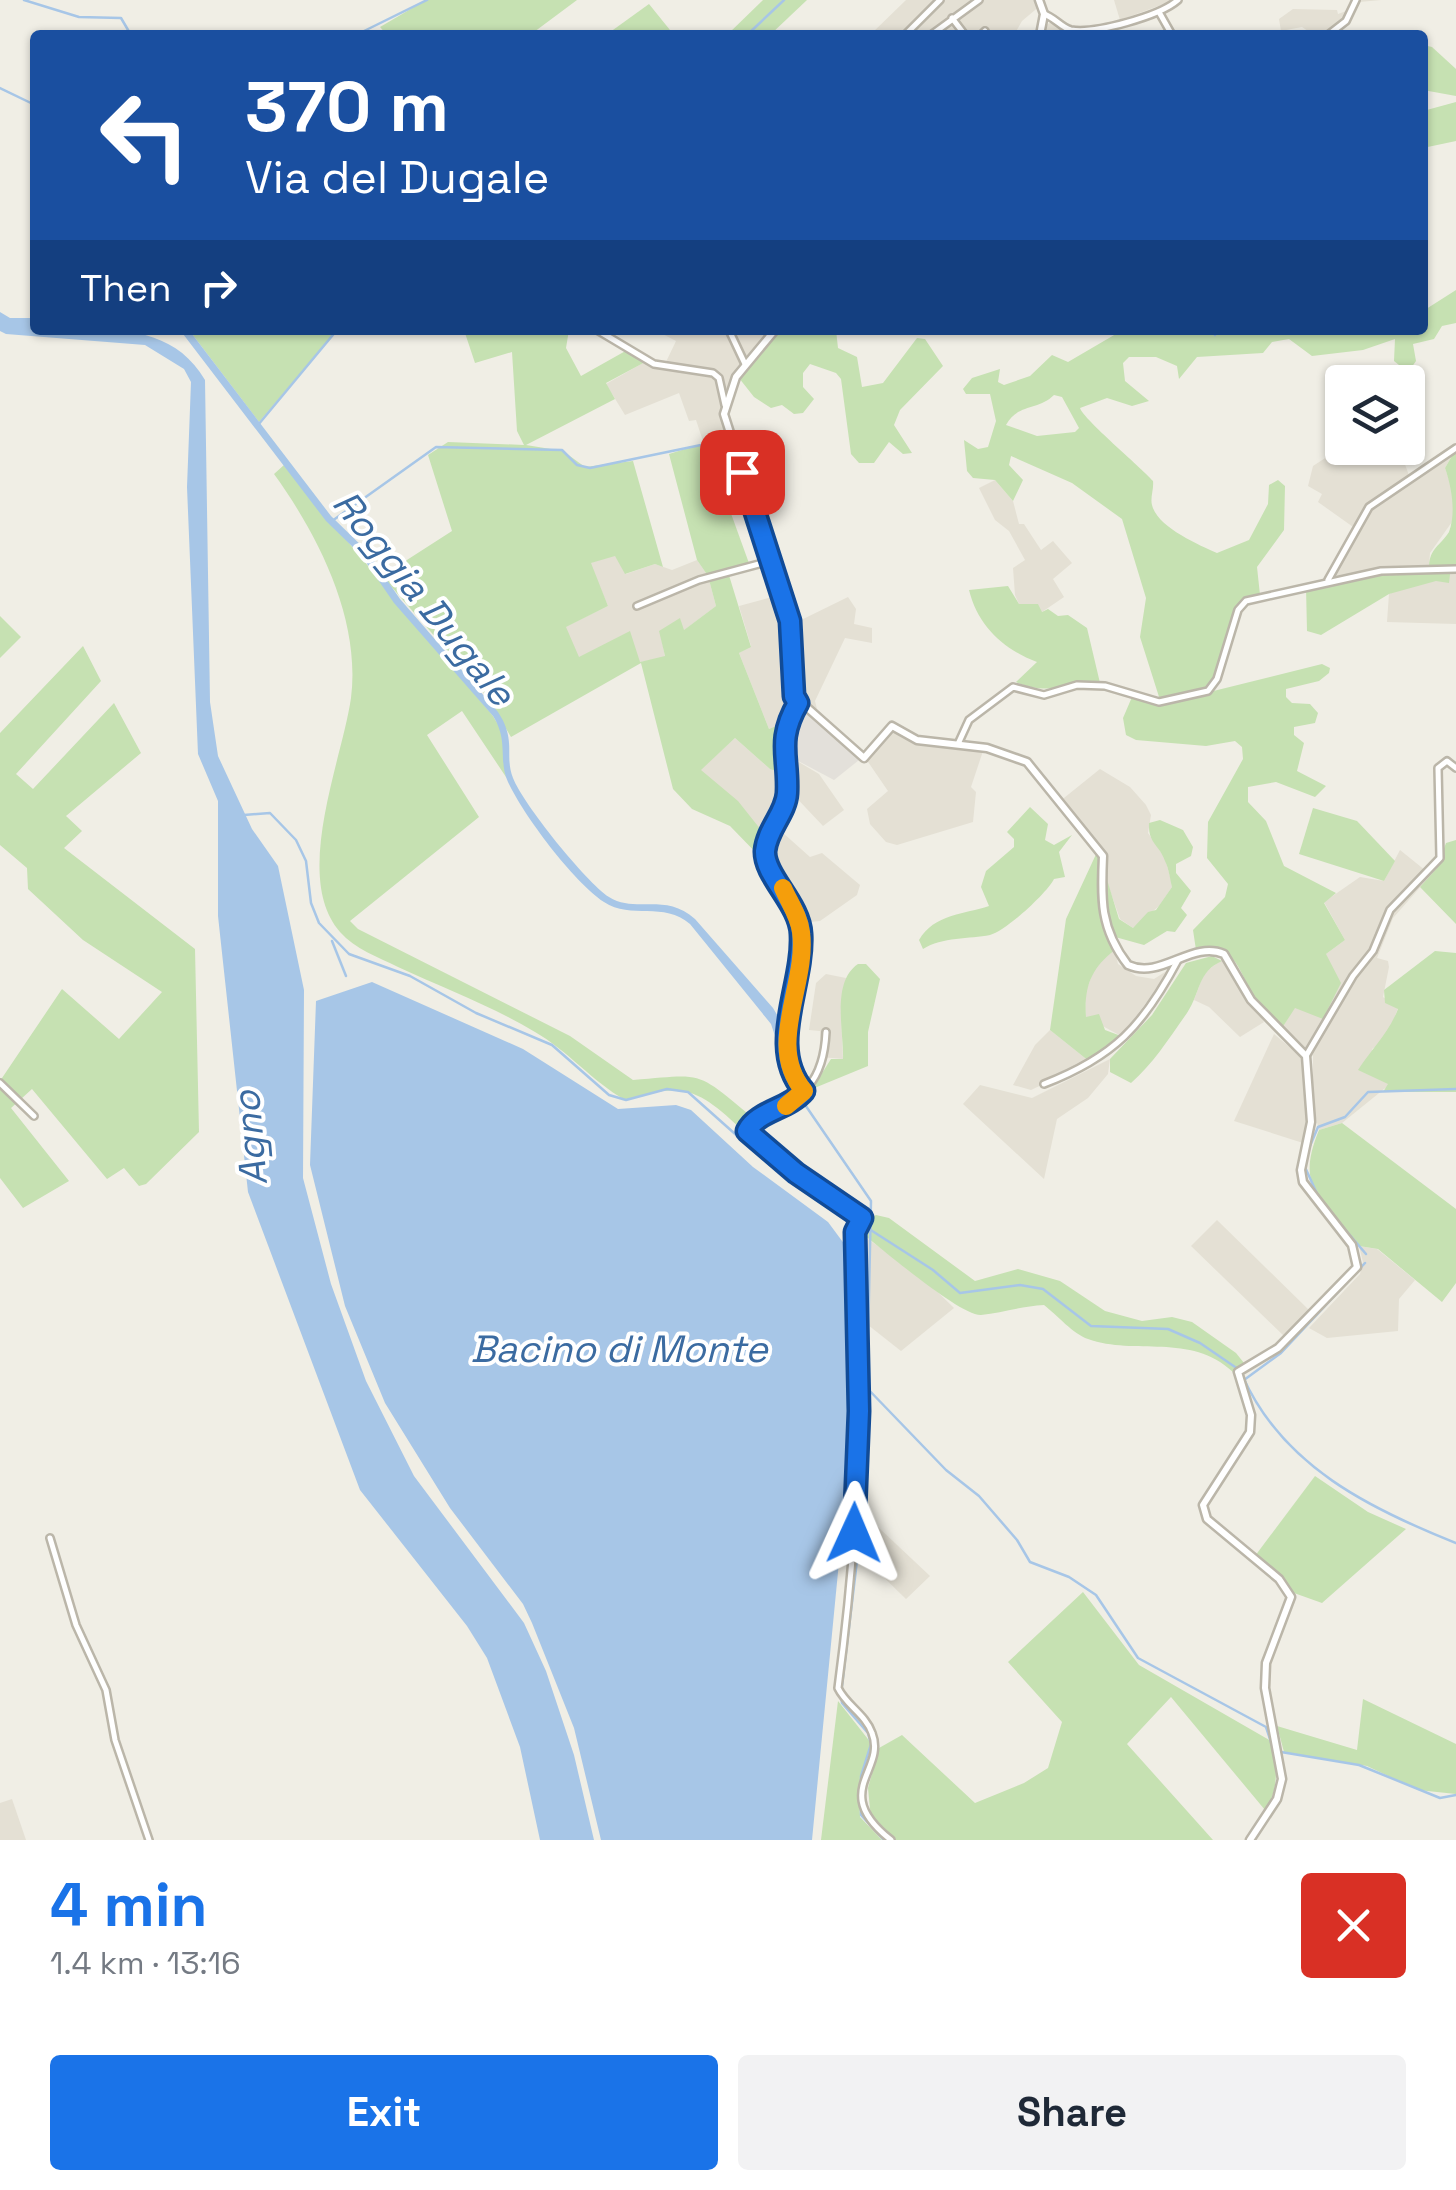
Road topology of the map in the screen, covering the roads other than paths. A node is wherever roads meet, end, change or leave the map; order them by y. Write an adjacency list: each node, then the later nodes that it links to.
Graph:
1 (940, 0): 9 (street)
2 (979, 0): 8 (street)
3 (1039, 0): 7 (street)
4 (1178, 0): 6 (street)
5 (1356, 1): 14 (street)
6 (1159, 12): 7 (street); 13 (street)
7 (1044, 14): 12 (street)
8 (952, 18): 10 (street); 11 (street)
9 (910, 30)
10 (937, 30)
11 (961, 30)
12 (1041, 30)
13 (1169, 30)
14 (1334, 30)
15 (605, 335): 19 (street)
16 (731, 335): 18 (street)
17 (771, 335): 18 (street)
18 (745, 364): 19 (street)
19 (725, 405): 21 (street)
20 (1456, 448): 23 (street)
21 (770, 561): 24 (street); 25 (street)
22 (1456, 570): 23 (street)
23 (1327, 582): 26 (street)
24 (637, 606)
25 (798, 703): 26 (street); 33 (street)
26 (957, 746): 28 (street)
27 (1456, 768): 30 (street)
28 (1178, 960): 30 (street); 32 (street)
29 (826, 1032): 33 (street)
30 (1306, 1056): 38 (street)
31 (0, 1083): 34 (street)
32 (1044, 1084)
33 (802, 1095): 37 (street)
34 (34, 1116)
35 (50, 1538): 36 (street)
36 (149, 1840)
37 (891, 1840)
38 (1250, 1840)

